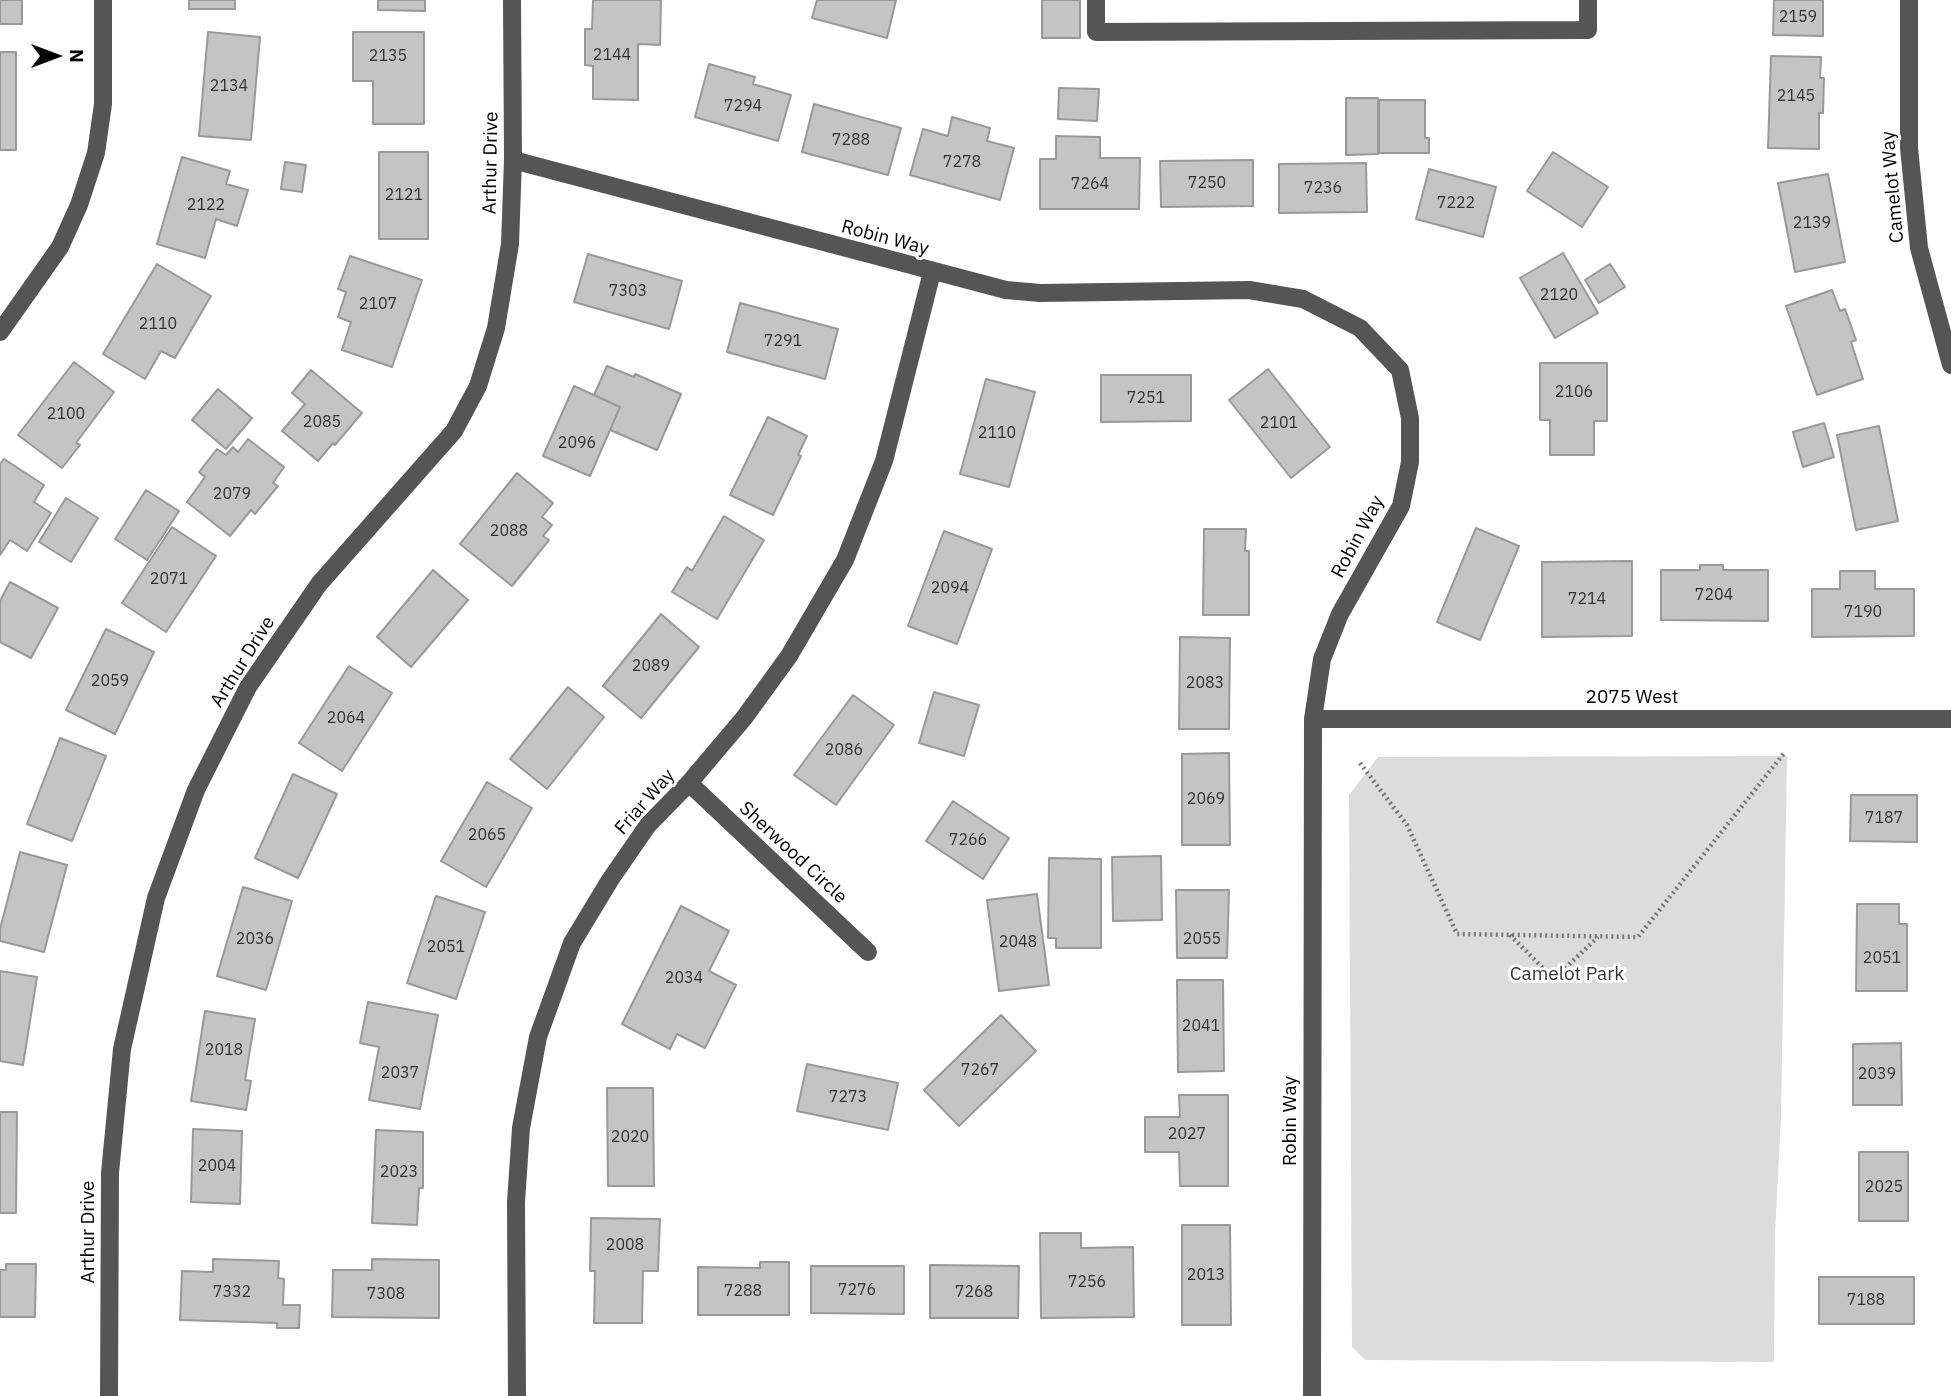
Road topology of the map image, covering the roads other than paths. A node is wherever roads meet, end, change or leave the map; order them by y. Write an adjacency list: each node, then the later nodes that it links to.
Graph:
1 (103, 0): 8 (street)
2 (512, 0): 6 (street, Arthur Drive)
3 (1096, 0): 4 (street)
4 (1588, 0)
5 (1909, 0): 9 (street, Camelot Way)
6 (513, 160): 7 (street, Robin Way); 14 (street, Arthur Drive)
7 (932, 272): 10 (street, Robin Way); 12 (street, Friar Way)
8 (0, 332)
9 (1951, 365)
10 (1313, 719): 11 (street, 2075 West); 16 (street, Robin Way)
11 (1951, 719)
12 (689, 783): 13 (street, Sherwood Circle); 15 (street, Friar Way)
13 (867, 953)
14 (109, 1396)
15 (517, 1396)
16 (1312, 1396)

